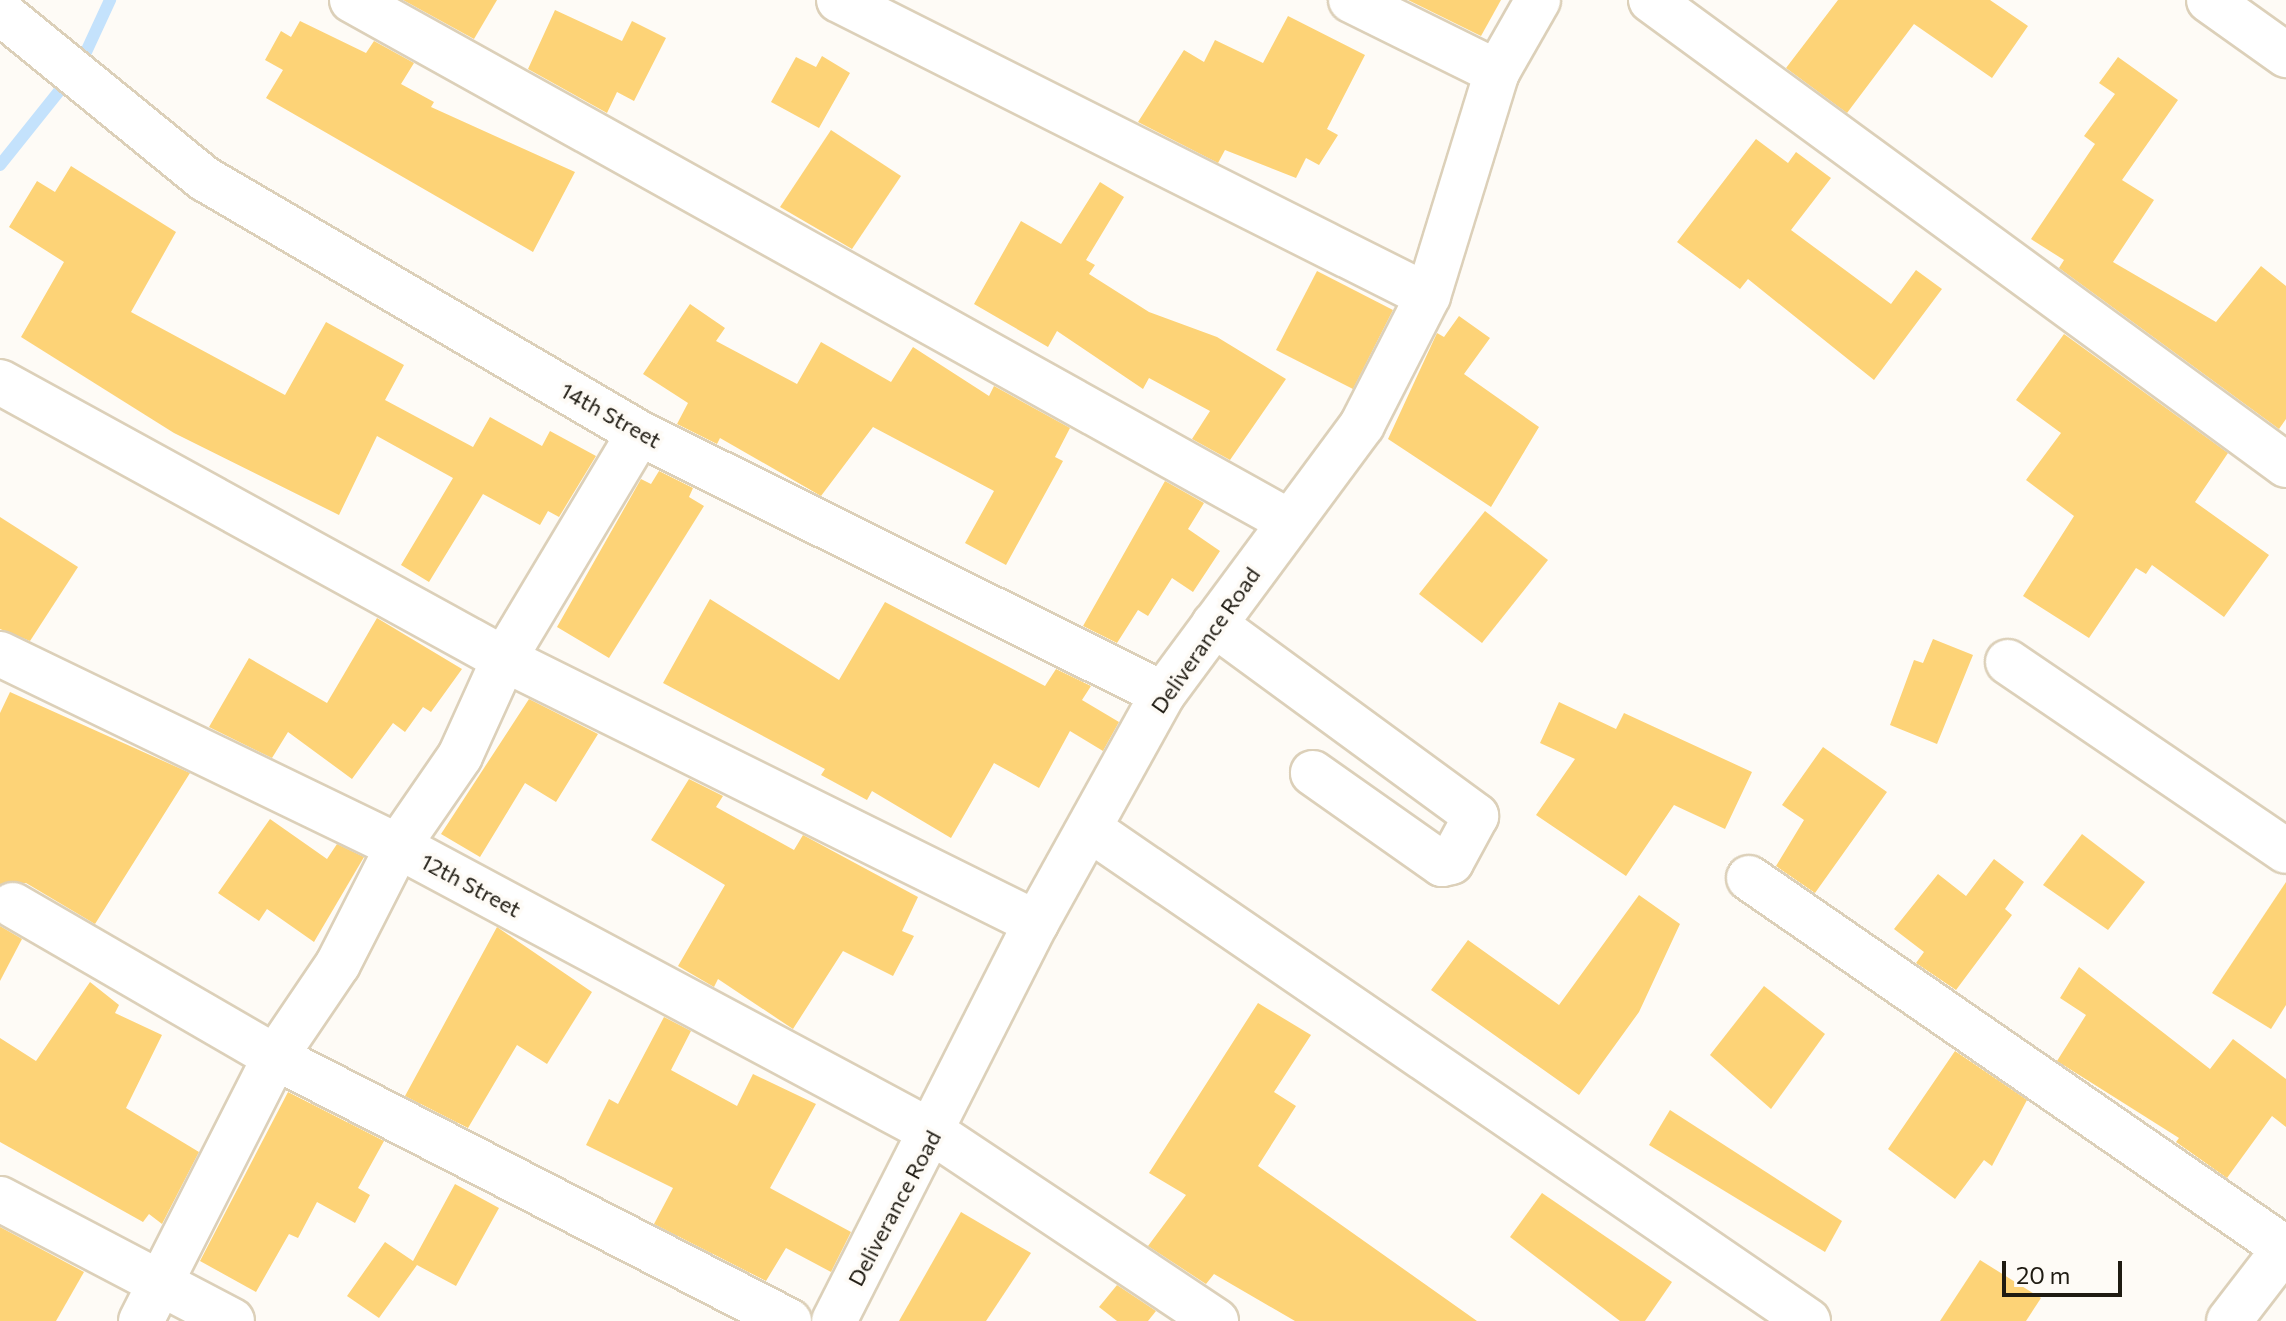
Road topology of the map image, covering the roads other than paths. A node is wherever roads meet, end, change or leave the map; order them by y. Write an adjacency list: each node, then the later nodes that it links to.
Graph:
1 (352, 0): 14 (street)
2 (839, 0): 10 (street)
3 (1351, 0): 9 (street)
4 (1538, 0): 9 (street, Deliverance Road)
5 (1651, 0): 13 (street)
6 (2209, 0): 8 (street)
7 (0, 12): 12 (street, 14th Street)
8 (2286, 55)
9 (1497, 72): 10 (street, Deliverance Road)
10 (1428, 296): 14 (street, Deliverance Road)
11 (0, 382): 17 (street)
12 (639, 433): 17 (street); 19 (street, 14th Street)
13 (2286, 465)
14 (1288, 521): 15 (street, Deliverance Road)
15 (1214, 624): 19 (street, Deliverance Road); 20 (street)
16 (0, 654): 22 (street, 12th Street)
17 (504, 659): 22 (street); 26 (street)
18 (2008, 662): 23 (street)
19 (1163, 694): 21 (street, Deliverance Road)
20 (1313, 773)
21 (1091, 830): 26 (street, Deliverance Road); 36 (street)
22 (398, 846): 27 (street); 28 (street, 12th Street)
23 (2286, 851)
24 (1749, 878): 30 (street)
25 (13, 905): 27 (street)
26 (1036, 923): 28 (street, Deliverance Road)
27 (275, 1057): 31 (street); 33 (street)
28 (934, 1133): 34 (street, Deliverance Road); 35 (street, 12th Street)
29 (0, 1199): 31 (street)
30 (2286, 1248): 37 (street)
31 (152, 1303): 32 (street)
32 (232, 1321)
33 (789, 1321)
34 (834, 1321)
35 (1216, 1321)
36 (1808, 1321)
37 (2229, 1321)

